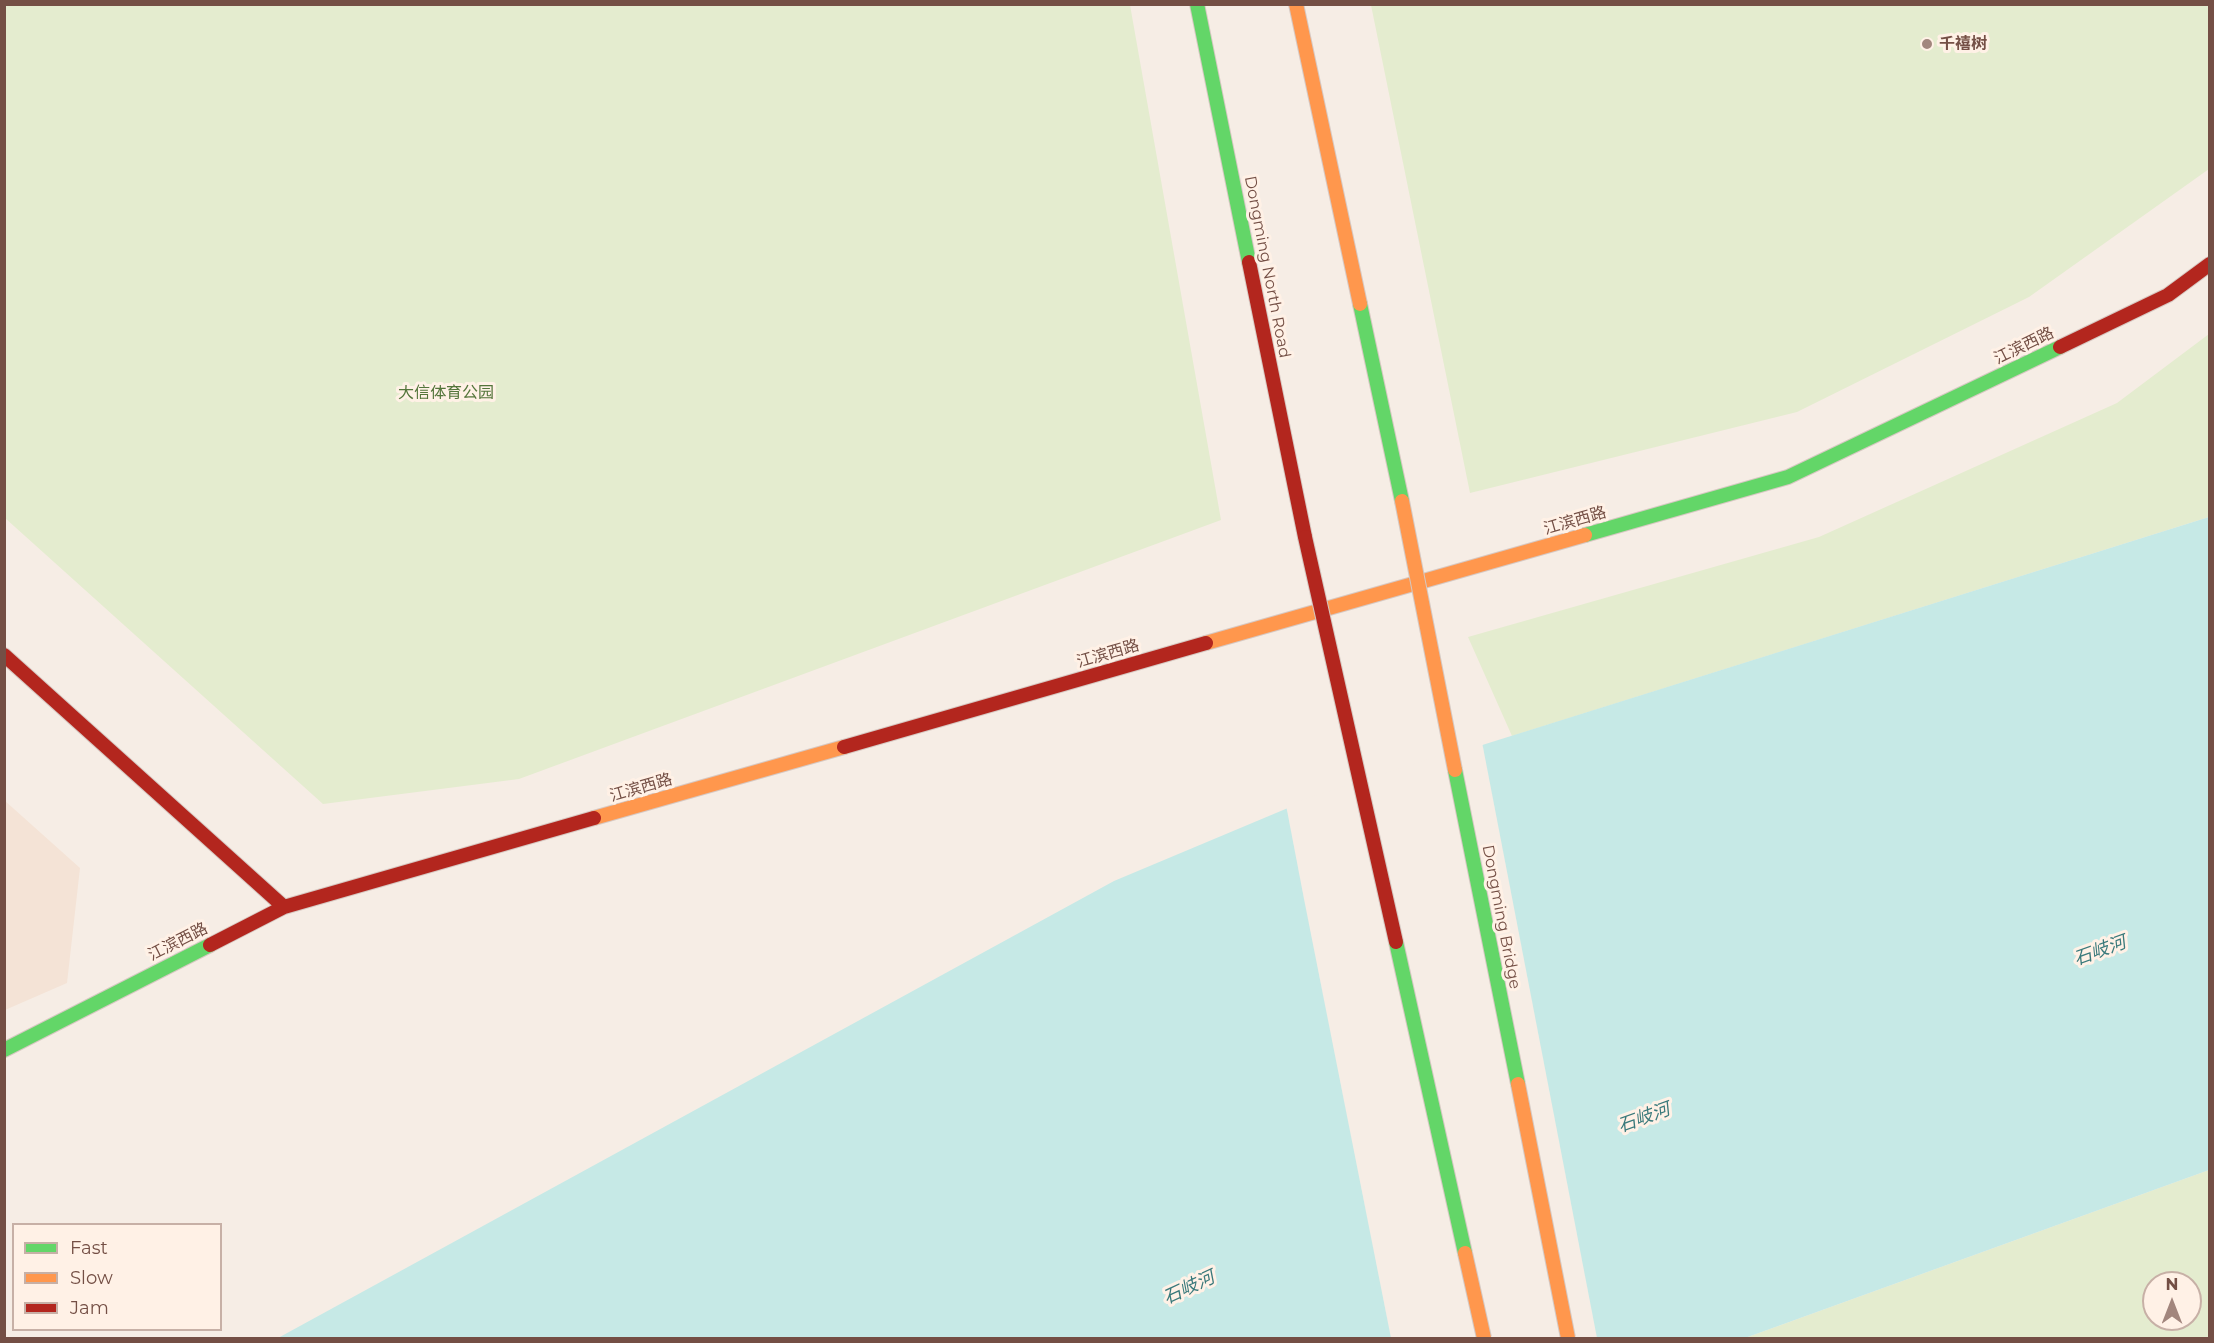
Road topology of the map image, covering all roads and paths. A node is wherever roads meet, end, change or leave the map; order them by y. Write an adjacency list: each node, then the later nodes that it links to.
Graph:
1 (1197, 4): 7 (main road, Dongming North Road, bridge)
2 (1296, 4): 8 (main road, Dongming Bridge, bridge)
3 (2210, 264): 5 (main road, 江滨西路)
4 (4, 655): 5 (main road)
5 (284, 907): 6 (main road, 江滨西路)
6 (4, 1050)
7 (1484, 1338)
8 (1568, 1338)

